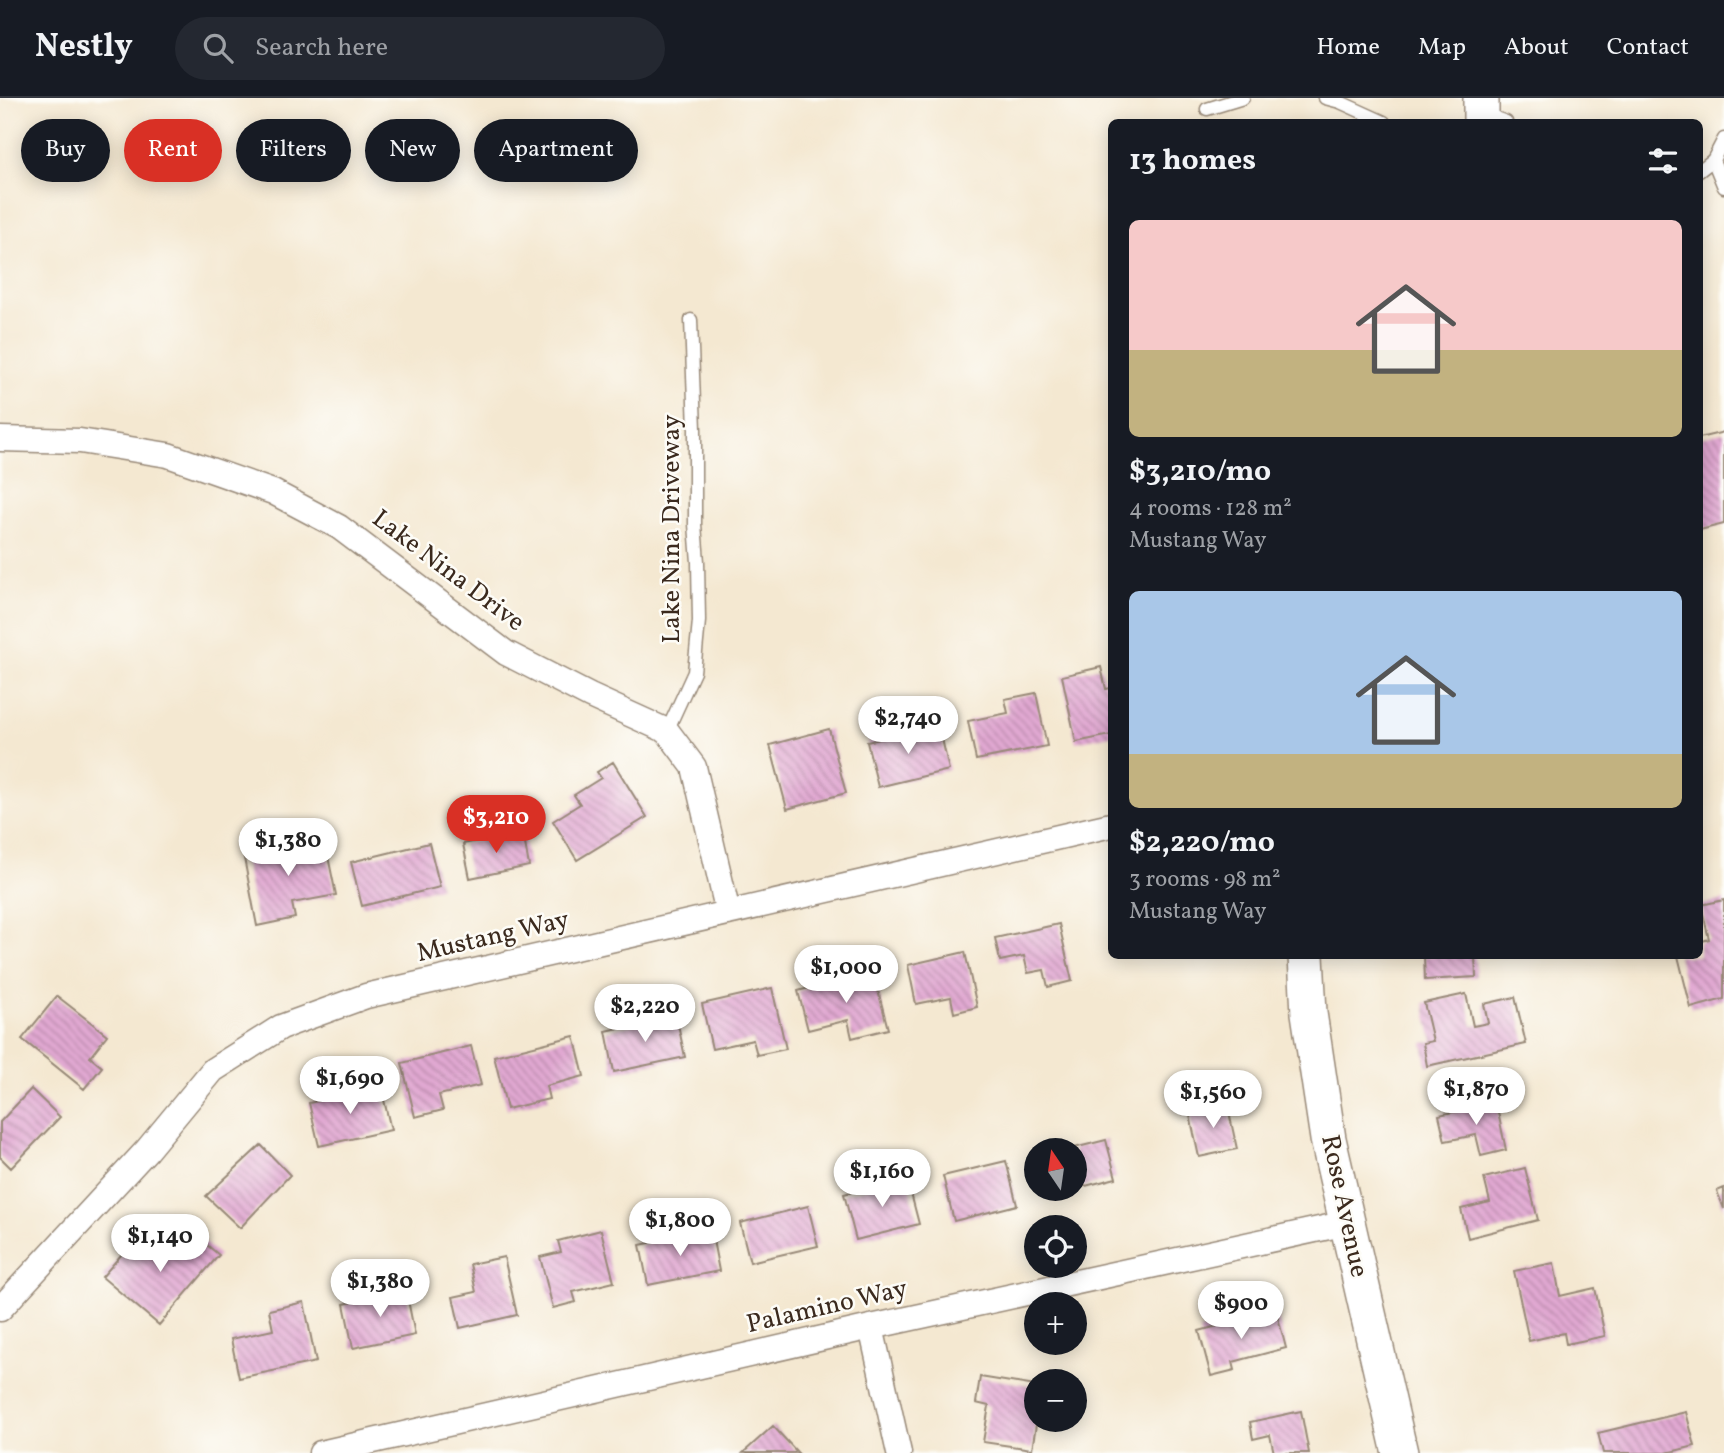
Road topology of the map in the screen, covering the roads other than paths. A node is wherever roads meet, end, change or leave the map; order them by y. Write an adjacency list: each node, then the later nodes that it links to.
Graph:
1 (1243, 98): 3 (lane)
2 (1325, 98): 4 (lane)
3 (1207, 109)
4 (1377, 119)
5 (1724, 139): 6 (lane)
6 (1713, 160): 7 (lane); 8 (lane)
7 (1703, 168)
8 (1724, 187)
9 (691, 320): 11 (lane, Lake Nina Driveway)
10 (0, 439): 11 (street, Lake Nina Drive)
11 (667, 731): 13 (street, Lake Nina Drive)
12 (1108, 826): 13 (street, Mustang Way)
13 (728, 913): 16 (street, Mustang Way)
14 (1306, 959): 15 (street, Rose Avenue)
15 (1347, 1223): 17 (street, Palamino Way); 21 (street, Rose Avenue)
16 (0, 1309)
17 (871, 1327): 18 (street, Palamino Way); 20 (street)
18 (392, 1445): 19 (street, Palamino Way)
19 (321, 1453)
20 (899, 1453)
21 (1400, 1453)

